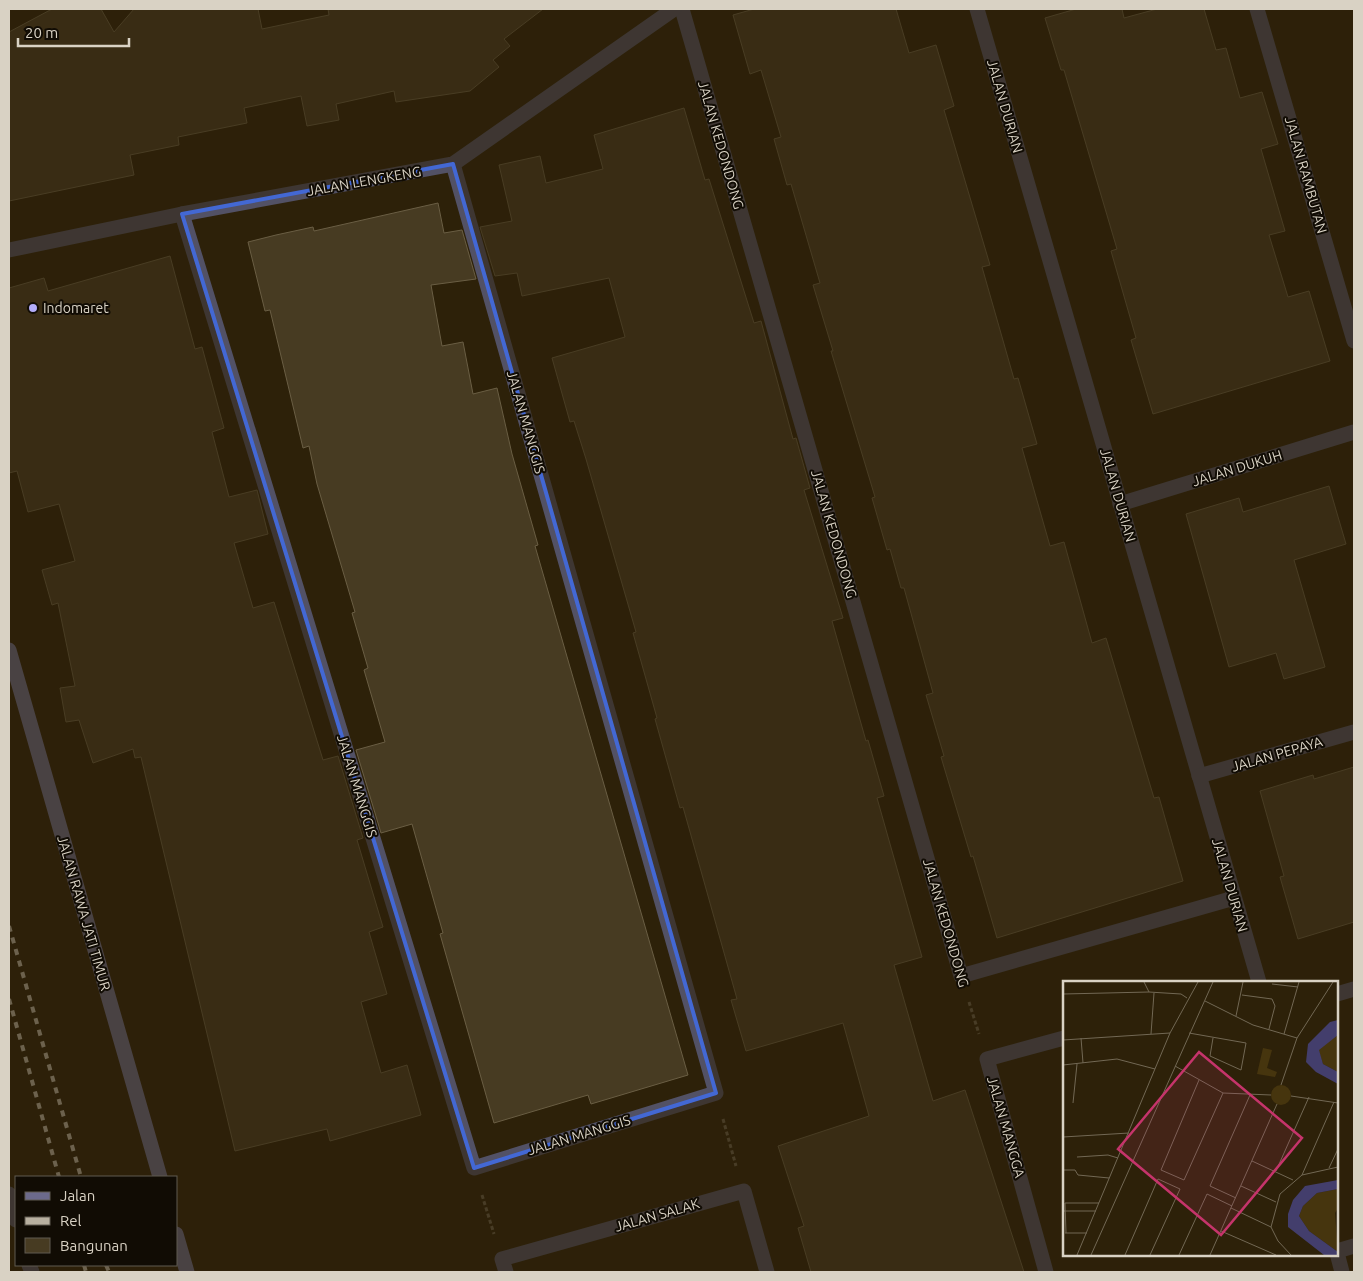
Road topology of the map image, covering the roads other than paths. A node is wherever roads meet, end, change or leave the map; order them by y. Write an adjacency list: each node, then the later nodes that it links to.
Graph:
1 (674, 9): 5 (street, JALAN LENGKENG)
2 (682, 9): 14 (street, JALAN KEDONDONG)
3 (977, 9): 10 (street, JALAN DURIAN)
4 (1258, 9): 8 (street, JALAN RAMBUTAN)
5 (453, 164): 6 (street, JALAN LENGKENG); 6 (street, JALAN MANGGIS)
6 (182, 214): 7 (street, JALAN LENGKENG)
7 (9, 250)
8 (1354, 341)
9 (1354, 432): 10 (street, JALAN DUKUH)
10 (1120, 504): 13 (street, JALAN DURIAN)
11 (9, 650): 19 (main road, JALAN RAWA JATI TIMUR)
12 (1354, 732): 13 (street, JALAN PEPAYA)
13 (1199, 776): 14 (street, JALAN DURIAN)
14 (1234, 898): 15 (street, JALAN DURIAN)
15 (1259, 981)
16 (1354, 989): 17 (street)
17 (1338, 994)
18 (1063, 1038): 29 (street, JALAN MANGGA)
19 (160, 1176)
20 (9, 1194): 21 (street)
21 (15, 1216)
22 (178, 1241): 27 (main road)
23 (1354, 1246): 24 (street)
24 (1338, 1252)
25 (1338, 1256): 30 (street)
26 (504, 1266): 28 (street, JALAN SALAK)
27 (187, 1272)
28 (766, 1272)
29 (1046, 1272)
30 (1342, 1272)

